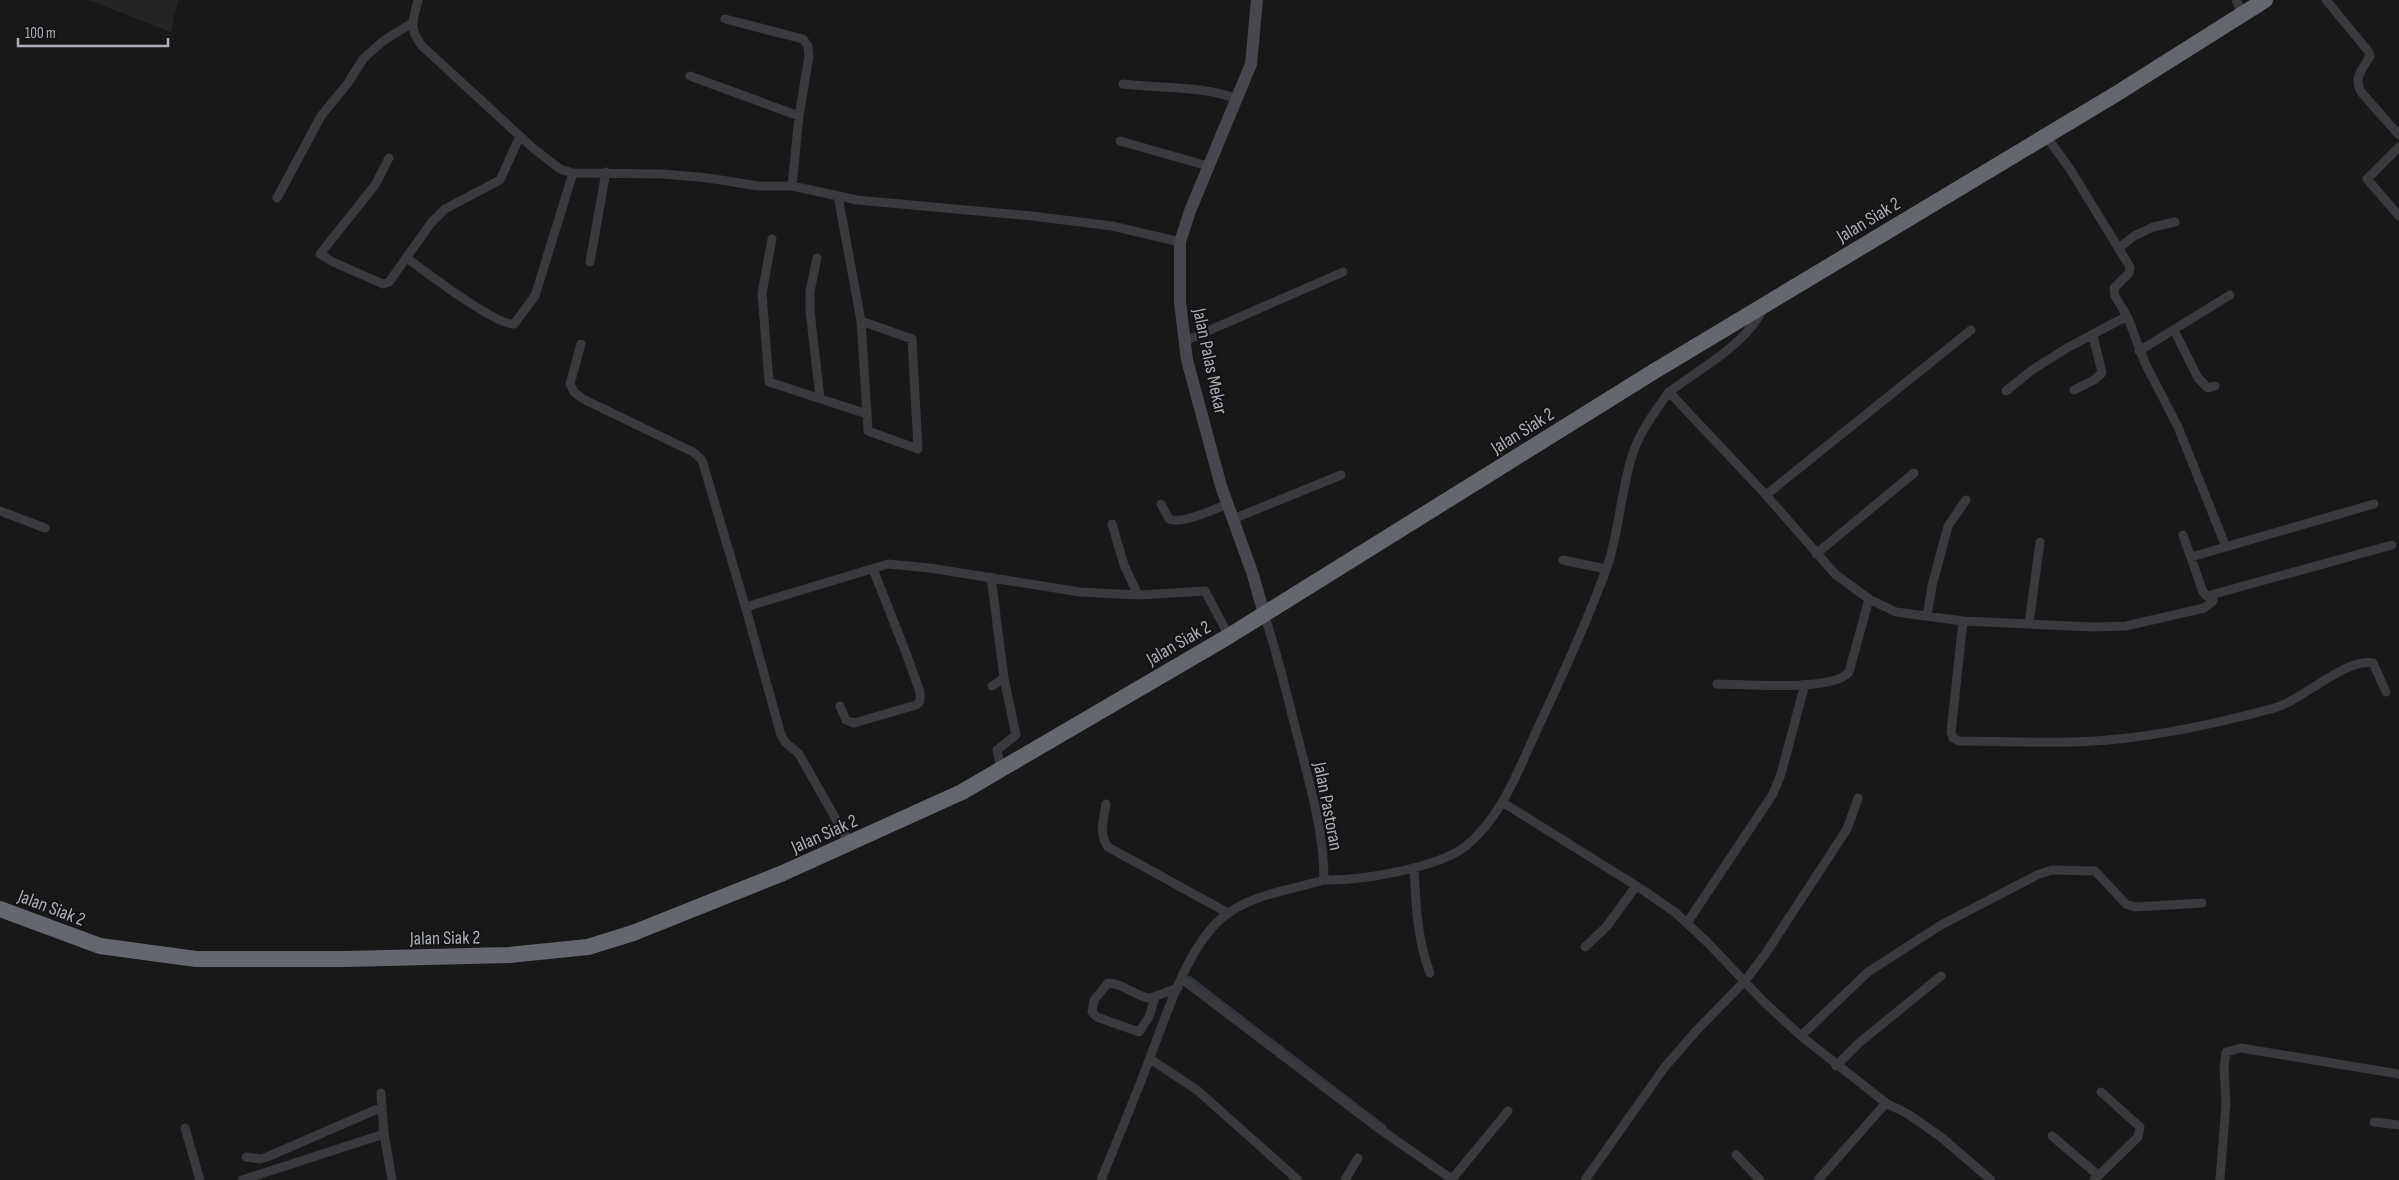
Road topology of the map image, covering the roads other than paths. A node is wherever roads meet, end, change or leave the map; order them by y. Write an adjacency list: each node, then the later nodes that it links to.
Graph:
1 (418, 0): 7 (street)
2 (1257, 0): 10 (main road, Jalan Palas Mekar)
3 (2265, 0): 5 (highway, Jalan Siak 2)
4 (2326, 0): 12 (street)
5 (2239, 7): 14 (highway, Jalan Siak 2)
6 (725, 19): 11 (street)
7 (412, 23): 13 (street); 23 (street)
8 (690, 76): 11 (street)
9 (1123, 84): 10 (street)
10 (1237, 99): 18 (main road, Jalan Palas Mekar)
11 (799, 116): 21 (street)
12 (2399, 135)
13 (520, 136): 19 (street); 29 (street)
14 (2046, 136): 28 (street); 34 (highway, Jalan Siak 2)
15 (1120, 141): 18 (street)
16 (2399, 147): 24 (street)
17 (389, 158): 29 (street)
18 (1208, 166): 27 (main road, Jalan Palas Mekar)
19 (573, 172): 20 (street); 29 (street)
20 (606, 172): 21 (street); 31 (street)
21 (792, 186): 22 (street)
22 (838, 196): 27 (street); 36 (street)
23 (277, 198)
24 (2399, 216)
25 (2174, 222): 28 (street)
26 (772, 239): 47 (street)
27 (1180, 242): 40 (main road, Jalan Palas Mekar)
28 (2119, 248): 35 (street)
29 (407, 258)
30 (817, 258): 47 (street)
31 (590, 262)
32 (1343, 272): 40 (street)
33 (2230, 296): 38 (street)
34 (1765, 304): 46 (street); 74 (highway, Jalan Siak 2)
35 (2127, 316): 39 (street); 42 (street)
36 (861, 321): 48 (street); 48 (street)
37 (1971, 330): 51 (street)
38 (2174, 330): 42 (street); 43 (street)
39 (2093, 336): 44 (street); 45 (street)
40 (1185, 341): 54 (main road, Jalan Palas Mekar)
41 (581, 344): 73 (street)
42 (2139, 350): 63 (street)
43 (2215, 386)
44 (2074, 390)
45 (2006, 391)
46 (1669, 392): 51 (street); 68 (street)
47 (820, 398): 48 (street)
48 (867, 414)
49 (1914, 473): 64 (street)
50 (1341, 475): 57 (street)
51 (1766, 495): 64 (street)
52 (1966, 500): 75 (street)
53 (1161, 504): 54 (street)
54 (1228, 504): 57 (main road, Jalan Palas Mekar)
55 (2374, 504): 63 (street)
56 (0, 511): 59 (street)
57 (1233, 519): 74 (main road, Jalan Palas Mekar)
58 (1112, 524): 70 (street)
59 (45, 528)
60 (2184, 535): 65 (street)
61 (2040, 542): 77 (street)
62 (2392, 545): 71 (street)
63 (2226, 547): 65 (street)
64 (1816, 554): 72 (street)
65 (2191, 557): 71 (street)
66 (1563, 560): 68 (street)
67 (873, 569): 69 (street); 73 (street); 84 (street)
68 (1606, 569): 87 (street)
69 (991, 577): 70 (street); 79 (street)
70 (1138, 595): 78 (street)
71 (2213, 596): 77 (street)
72 (1869, 599): 75 (street); 81 (street)
73 (746, 609): 89 (street)
74 (1264, 614): 78 (highway, Jalan Siak 2); 91 (street, Jalan Pastoran)
75 (1927, 616): 76 (street)
76 (1963, 621): 77 (street); 83 (street)
77 (2029, 624)
78 (1230, 636): 85 (highway, Jalan Siak 2)
79 (1004, 678): 82 (street); 85 (street)
80 (1716, 684): 81 (street)
81 (1805, 684): 96 (street)
82 (992, 686)
83 (2386, 692)
84 (840, 706)
85 (1001, 769): 89 (highway, Jalan Siak 2)
86 (1858, 798): 101 (street)
87 (1502, 802): 90 (street); 92 (street)
88 (1106, 804): 95 (street)
89 (850, 844): 94 (highway, Jalan Siak 2)
90 (1414, 869): 91 (street); 98 (street)
91 (1324, 880): 95 (street)
92 (1636, 886): 96 (street); 97 (street)
93 (2202, 903): 104 (street)
94 (0, 909)
95 (1228, 913): 100 (street)
96 (1687, 923): 101 (street)
97 (1585, 947)
98 (1430, 973)
99 (1941, 976): 106 (street)
100 (1182, 979): 102 (street); 128 (street)
101 (1745, 981): 104 (street); 129 (street)
102 (1178, 988): 103 (street); 105 (street)
103 (1154, 997): 103 (street)
104 (1801, 1036): 106 (street)
105 (1150, 1059): 125 (street); 126 (street)
106 (1836, 1066): 110 (street)
107 (2399, 1074): 133 (street)
108 (2101, 1092): 121 (street)
109 (381, 1093): 111 (street)
110 (1886, 1103): 131 (street); 132 (street)
111 (382, 1107): 116 (street); 119 (street)
112 (1508, 1111): 128 (street)
113 (2374, 1122): 114 (street)
114 (2399, 1125)
115 (186, 1128): 122 (street)
116 (384, 1134): 123 (street); 124 (street)
117 (2052, 1136): 121 (street)
118 (1736, 1155): 130 (street)
119 (246, 1157)
120 (1358, 1158): 127 (street)
121 (2096, 1178)
122 (200, 1180)
123 (242, 1180)
124 (392, 1180)
125 (1101, 1180)
126 (1298, 1180)
127 (1345, 1180)
128 (1453, 1180)
129 (1585, 1180)
130 (1760, 1180)
131 (1818, 1180)
132 (1991, 1180)
133 (2220, 1180)

